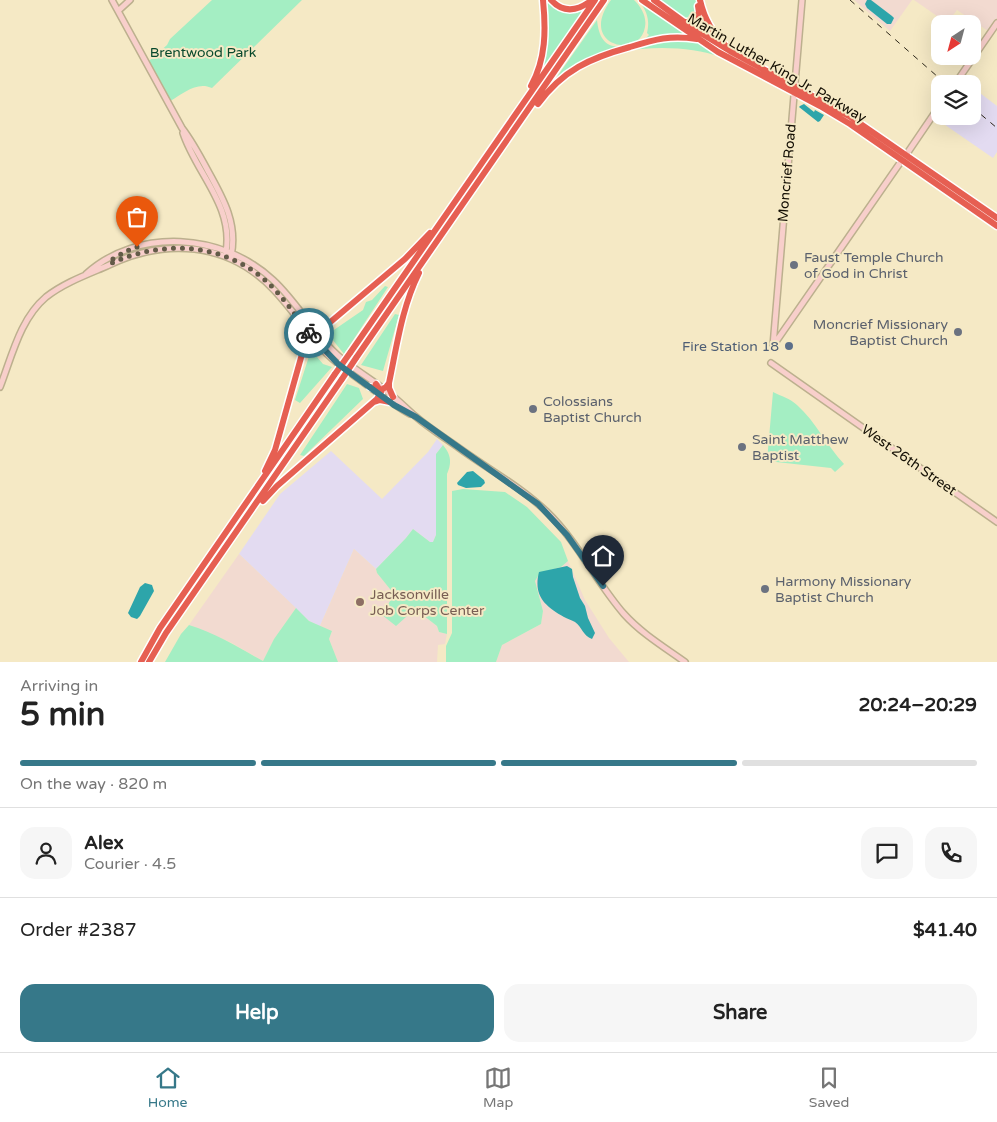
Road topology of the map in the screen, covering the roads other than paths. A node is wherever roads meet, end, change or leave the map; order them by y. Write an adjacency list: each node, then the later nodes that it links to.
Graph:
1 (112, 0): 11 (main road)
2 (130, 0): 11 (main road)
3 (543, 0): 20 (highway)
4 (551, 0): 5 (highway)
5 (593, 0): 20 (highway)
6 (604, 0): 22 (highway)
7 (642, 0): 14 (highway, Martin Luther King Jr. Parkway)
8 (654, 0): 14 (highway, Martin Luther King Jr. Parkway)
9 (698, 0): 12 (highway); 14 (highway)
10 (802, 0): 19 (main road, Moncrief Road)
11 (118, 11): 29 (main road)
12 (703, 12): 15 (highway); 17 (highway)
13 (997, 23): 18 (main road)
14 (683, 25): 15 (highway, Martin Luther King Jr. Parkway); 16 (highway, Martin Luther King Jr. Parkway)
15 (691, 27): 17 (highway, Martin Luther King Jr. Parkway)
16 (699, 39): 19 (highway, Martin Luther King Jr. Parkway); 22 (highway)
17 (750, 62): 19 (highway, Martin Luther King Jr. Parkway)
18 (961, 75)
19 (794, 89): 23 (highway, Martin Luther King Jr. Parkway); 23 (main road, Moncrief Road)
20 (519, 110): 24 (highway)
21 (931, 118): 23 (main road)
22 (520, 122): 27 (highway)
23 (904, 157): 25 (highway, Martin Luther King Jr. Parkway); 26 (highway, Martin Luther King Jr. Parkway)
24 (449, 211): 32 (highway); 42 (highway, bridge)
25 (997, 218)
26 (997, 226)
27 (433, 248): 37 (highway); 44 (highway, bridge)
28 (124, 251): 29 (main road); 30 (main road); 31 (main road)
29 (228, 255): 30 (main road); 33 (main road)
30 (110, 264): 31 (main road)
31 (86, 274): 38 (main road)
32 (328, 324): 33 (highway); 34 (highway)
33 (307, 325): 34 (main road); 35 (highway)
34 (317, 338): 35 (highway); 39 (main road)
35 (304, 347): 42 (highway)
36 (771, 363): 43 (main road, West 26th Street)
37 (389, 383): 39 (highway); 40 (highway)
38 (0, 387)
39 (378, 389): 40 (main road); 41 (highway)
40 (392, 399): 41 (highway); 47 (main road)
41 (373, 403): 44 (highway)
42 (250, 498): 45 (highway)
43 (997, 522)
44 (237, 533): 46 (highway)
45 (141, 662)
46 (149, 662)
47 (685, 662)

